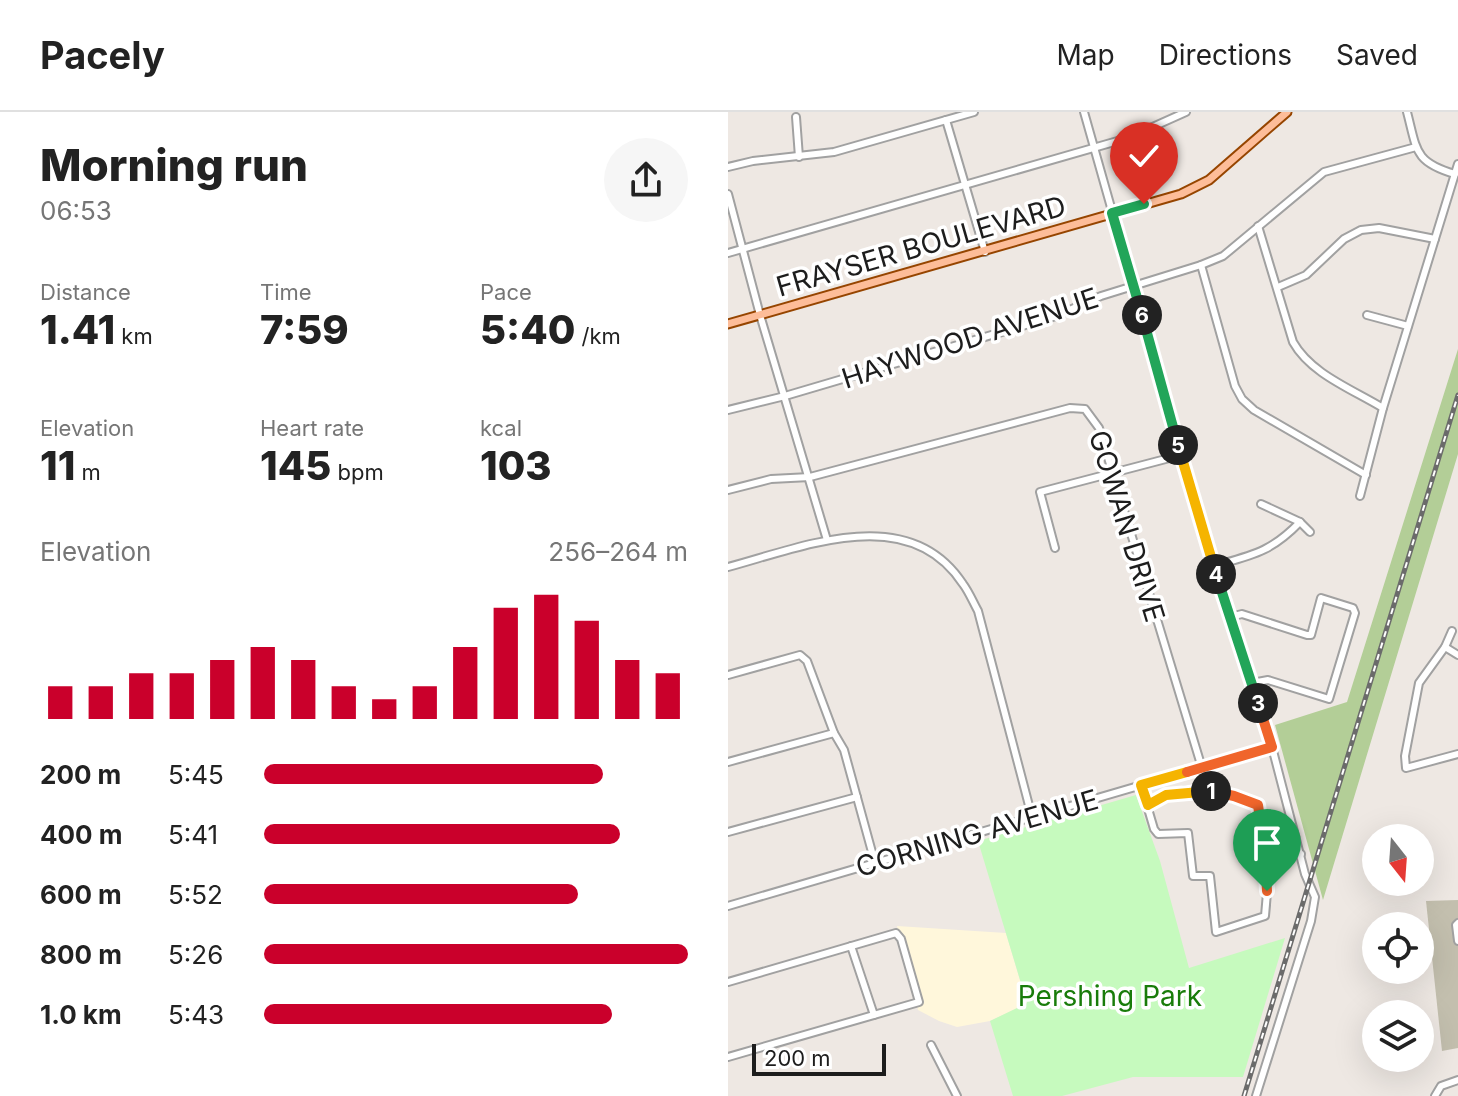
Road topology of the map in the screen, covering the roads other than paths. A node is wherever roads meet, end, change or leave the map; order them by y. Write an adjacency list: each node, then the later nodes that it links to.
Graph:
1 (974, 112): 7 (street)
2 (1084, 112): 8 (street)
3 (1186, 112): 8 (street)
4 (1287, 112): 16 (main road, FRAYSER BOULEVARD)
5 (1407, 112): 9 (street)
6 (796, 117): 10 (street)
7 (946, 120): 10 (street); 14 (street)
8 (1094, 147): 14 (street); 16 (street)
9 (1416, 147): 13 (street); 17 (street, HAYWOOD AVENUE)
10 (799, 157): 12 (street)
11 (1458, 164): 13 (street)
12 (728, 167)
13 (1455, 174): 18 (street)
14 (965, 185): 19 (street); 20 (street)
15 (728, 194): 19 (street)
16 (1112, 213): 20 (main road, FRAYSER BOULEVARD); 23 (street)
17 (1258, 226): 22 (street, HAYWOOD AVENUE); 24 (street)
18 (1435, 239): 24 (street); 28 (street)
19 (743, 250): 21 (street); 25 (street)
20 (985, 252): 25 (main road, FRAYSER BOULEVARD)
21 (728, 253)
22 (1201, 265): 23 (street, HAYWOOD AVENUE); 34 (street)
23 (1134, 285): 29 (street, HAYWOOD AVENUE); 32 (street)
24 (1278, 287): 30 (street)
25 (760, 315): 27 (main road, FRAYSER BOULEVARD); 29 (street)
26 (1367, 315): 28 (street)
27 (728, 324)
28 (1408, 326): 30 (street)
29 (785, 396): 31 (street, HAYWOOD AVENUE); 35 (street)
30 (1383, 408): 34 (street)
31 (728, 410)
32 (1181, 455): 33 (street); 43 (street)
33 (1111, 474): 35 (street, GOWAN DRIVE); 42 (street); 55 (street, GOWAN DRIVE)
34 (1366, 475): 37 (street)
35 (810, 477): 36 (street, GOWAN DRIVE); 41 (street)
36 (728, 490)
37 (1360, 496)
38 (1261, 504): 39 (street)
39 (1300, 522): 40 (street); 43 (street)
40 (1310, 532)
41 (827, 540): 44 (street); 59 (street)
42 (1055, 548)
43 (1214, 566): 45 (street)
44 (728, 567)
45 (1230, 617): 50 (street); 50 (street)
46 (1452, 631): 47 (street)
47 (1445, 647): 48 (street); 53 (street)
48 (1458, 655)
49 (728, 675): 51 (street)
50 (1252, 683): 52 (street)
51 (834, 733): 54 (street); 57 (street)
52 (1272, 747): 55 (street, CORNING AVENUE); 62 (street)
53 (1458, 754)
54 (728, 762)
55 (1202, 768): 56 (street, CORNING AVENUE)
56 (1141, 785): 58 (street); 59 (street, CORNING AVENUE)
57 (857, 797): 60 (street); 63 (street)
58 (1148, 805): 61 (street); 61 (street)
59 (1032, 817): 63 (street, CORNING AVENUE)
60 (728, 832)
61 (1265, 854): 62 (street)
62 (1301, 854): 74 (street)
63 (875, 863): 64 (street, CORNING AVENUE)
64 (728, 906)
65 (1458, 923): 66 (street)
66 (1458, 941)
67 (851, 946): 68 (street); 69 (street); 69 (street)
68 (728, 982)
69 (874, 1015): 71 (street)
70 (931, 1045): 73 (street)
71 (728, 1057)
72 (1458, 1080): 75 (street)
73 (957, 1096)
74 (1256, 1096)
75 (1435, 1096)

